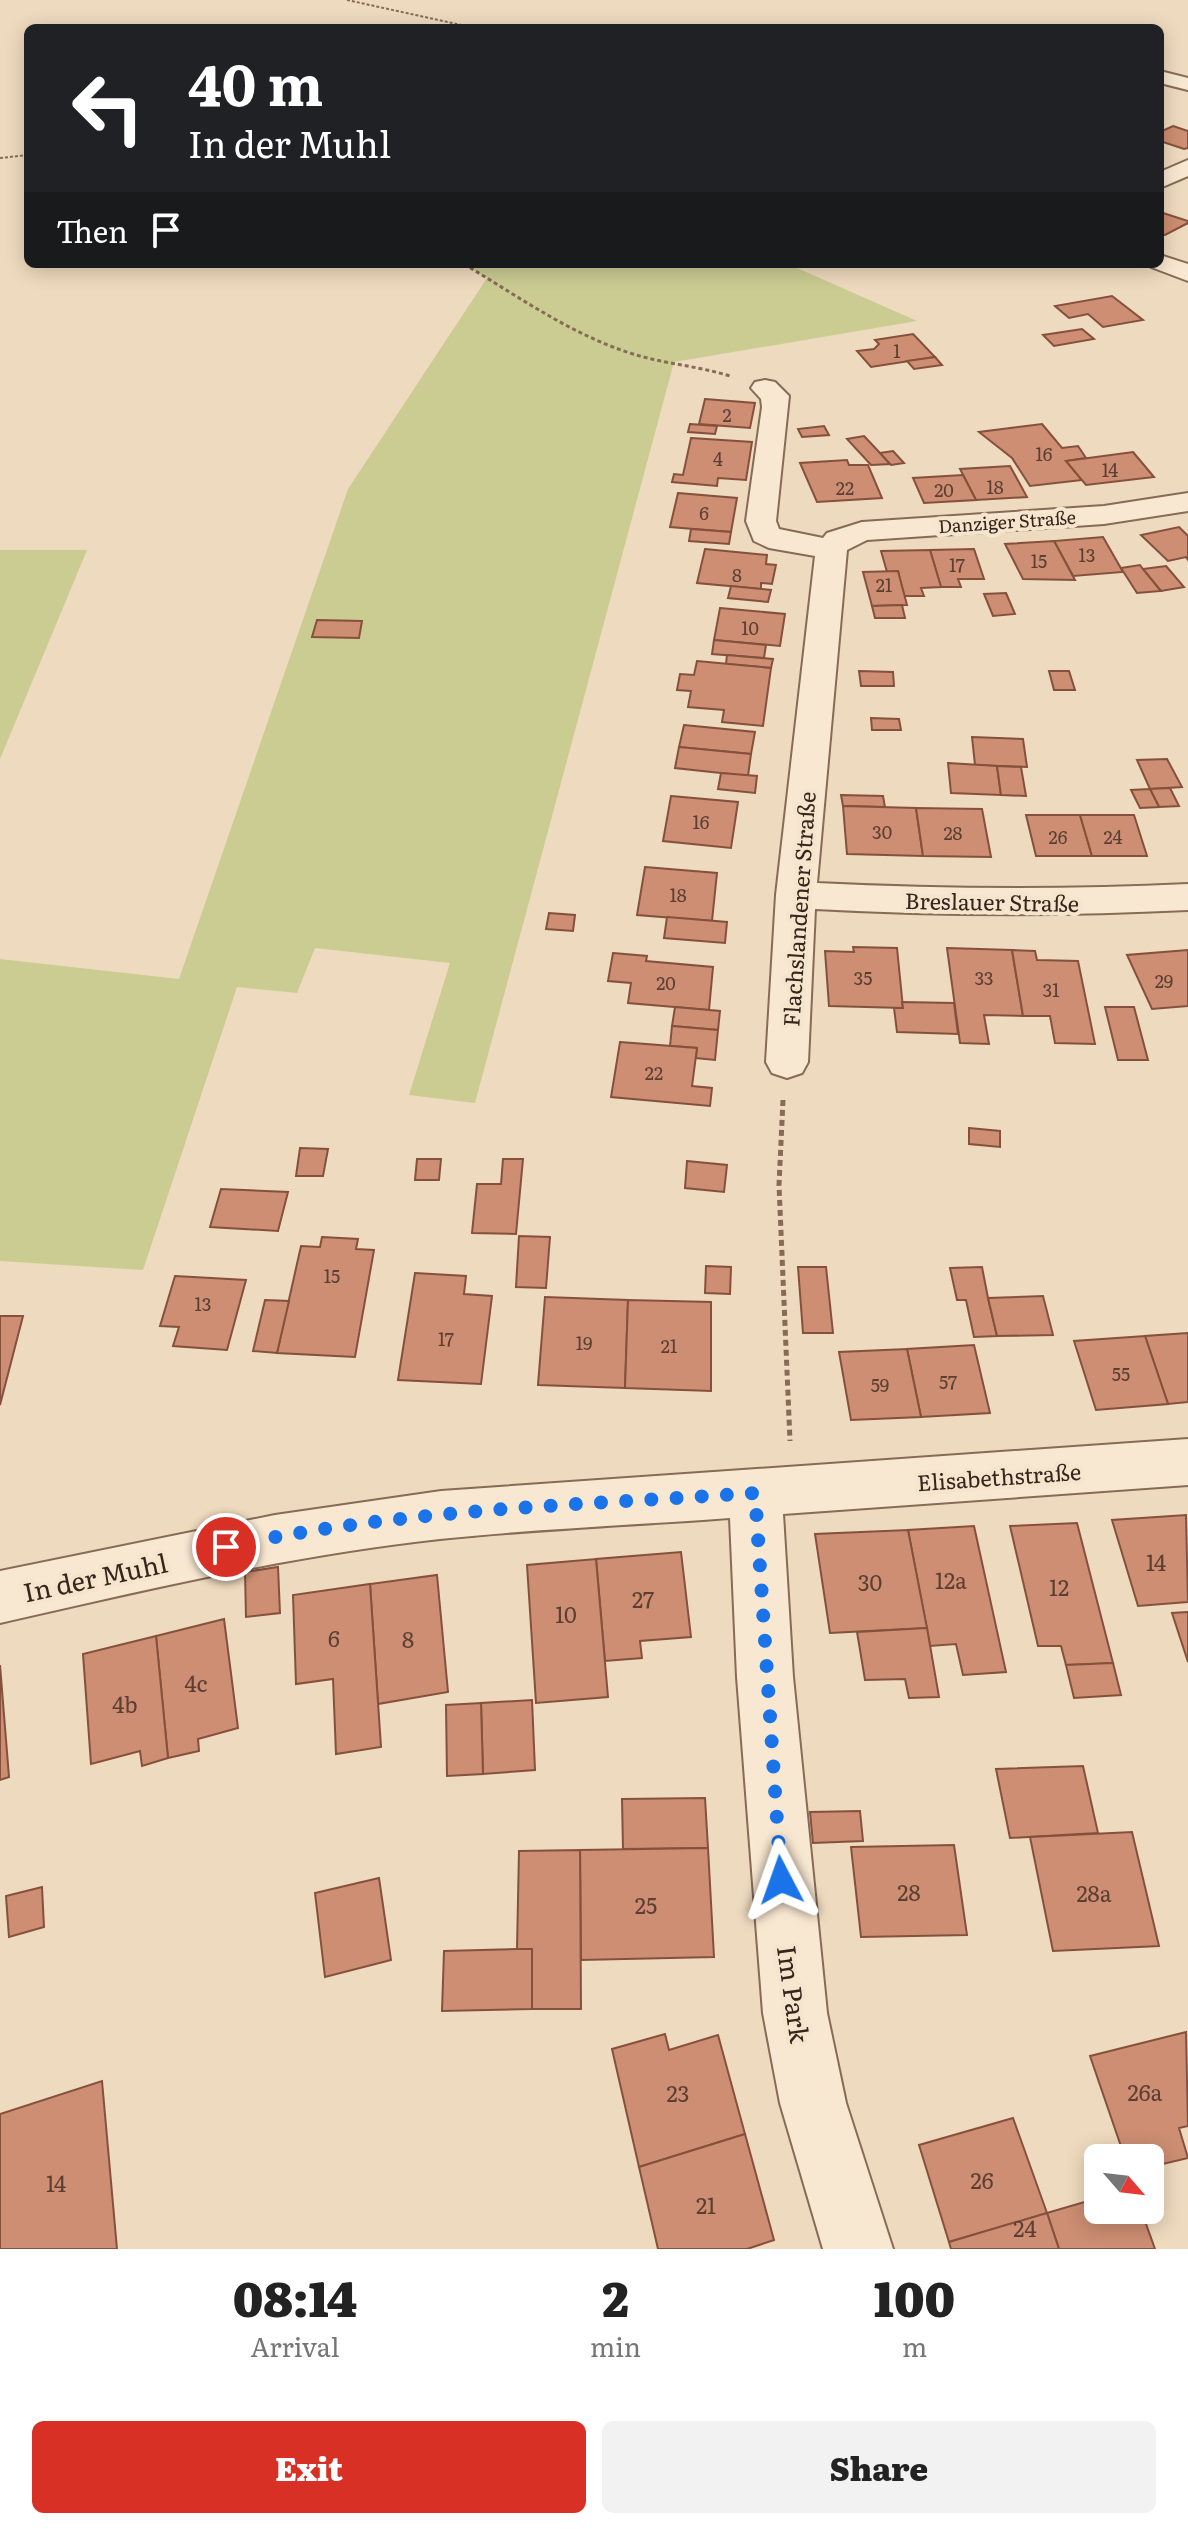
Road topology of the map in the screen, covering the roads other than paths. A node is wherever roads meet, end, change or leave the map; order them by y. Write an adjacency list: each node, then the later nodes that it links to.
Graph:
1 (1164, 78): 2 (street)
2 (1188, 84)
3 (1188, 167): 4 (street)
4 (1164, 179)
5 (1164, 264): 6 (street)
6 (1188, 273)
7 (765, 388): 9 (street)
8 (1188, 502): 9 (street, Danziger Straße)
9 (831, 549): 10 (street, Flachslandener Straße)
10 (795, 895): 11 (street, Breslauer Straße); 12 (street, Flachslandener Straße)
11 (1188, 897)
12 (787, 1062)
13 (1188, 1462): 14 (street, Elisabethstraße)
14 (786, 1490): 15 (street, In der Muhl); 16 (street, Im Park)
15 (0, 1597)
16 (858, 2249)

